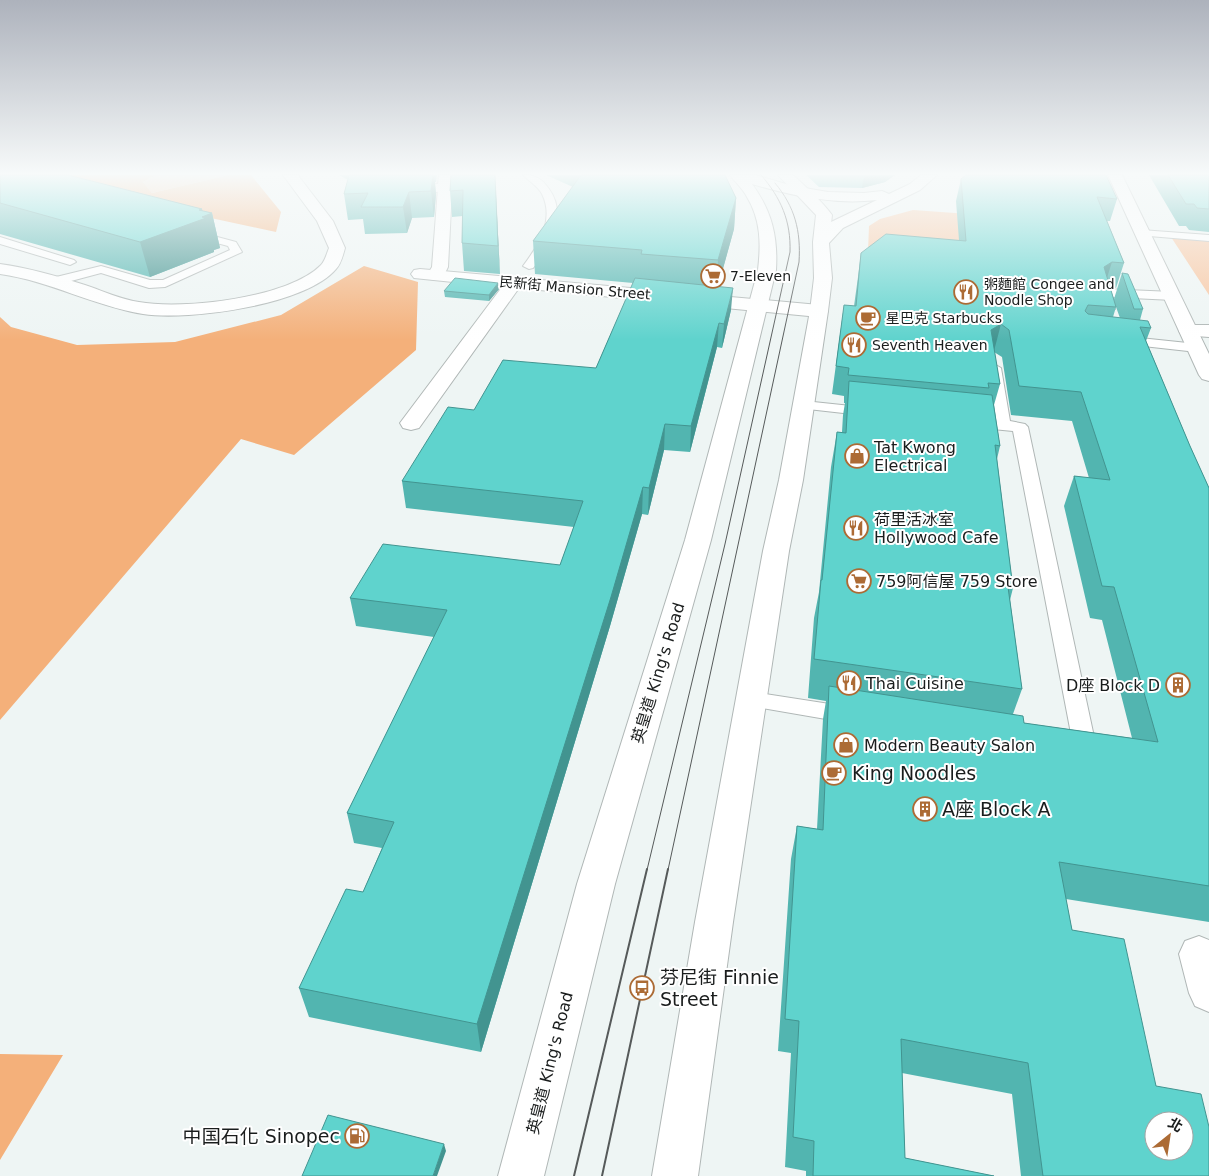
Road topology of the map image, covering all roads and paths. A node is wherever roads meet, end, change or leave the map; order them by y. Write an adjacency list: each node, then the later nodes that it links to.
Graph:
1 (330, 230): 16 (main road)
2 (443, 230): 17 (main road, 民新街 Mansion Street)
3 (548, 230): 14 (lane)
4 (768, 230): 19 (main road, 英皇道 King's Road)
5 (822, 230): 12 (main road)
6 (832, 230): 12 (main road)
7 (1140, 230): 9 (main road)
8 (184, 231): 16 (lane)
9 (1141, 233): 10 (lane); 18 (main road)
10 (1209, 238)
11 (0, 240): 13 (lane)
12 (821, 242): 20 (main road)
13 (70, 262)
14 (529, 266)
15 (0, 269): 16 (main road)
16 (56, 281)
17 (514, 282): 19 (main road, 民新街 Mansion Street); 28 (main road)
18 (1173, 296): 22 (main road); 22 (lane)
19 (759, 305): 20 (main road, 民新街 Mansion Street); 35 (main road, 英皇道 King's Road)
20 (819, 312): 25 (main road)
21 (1209, 332): 22 (main road)
22 (1193, 340): 24 (main road)
23 (993, 357): 29 (lane)
24 (1209, 375)
25 (804, 405): 26 (lane); 30 (main road)
26 (889, 414)
27 (956, 421): 29 (lane)
28 (412, 422)
29 (1003, 426): 32 (lane)
30 (752, 700): 31 (lane); 36 (main road)
31 (870, 718)
32 (1056, 746)
33 (1199, 954): 34 (main road)
34 (1209, 993)
35 (516, 1174)
36 (675, 1176)

